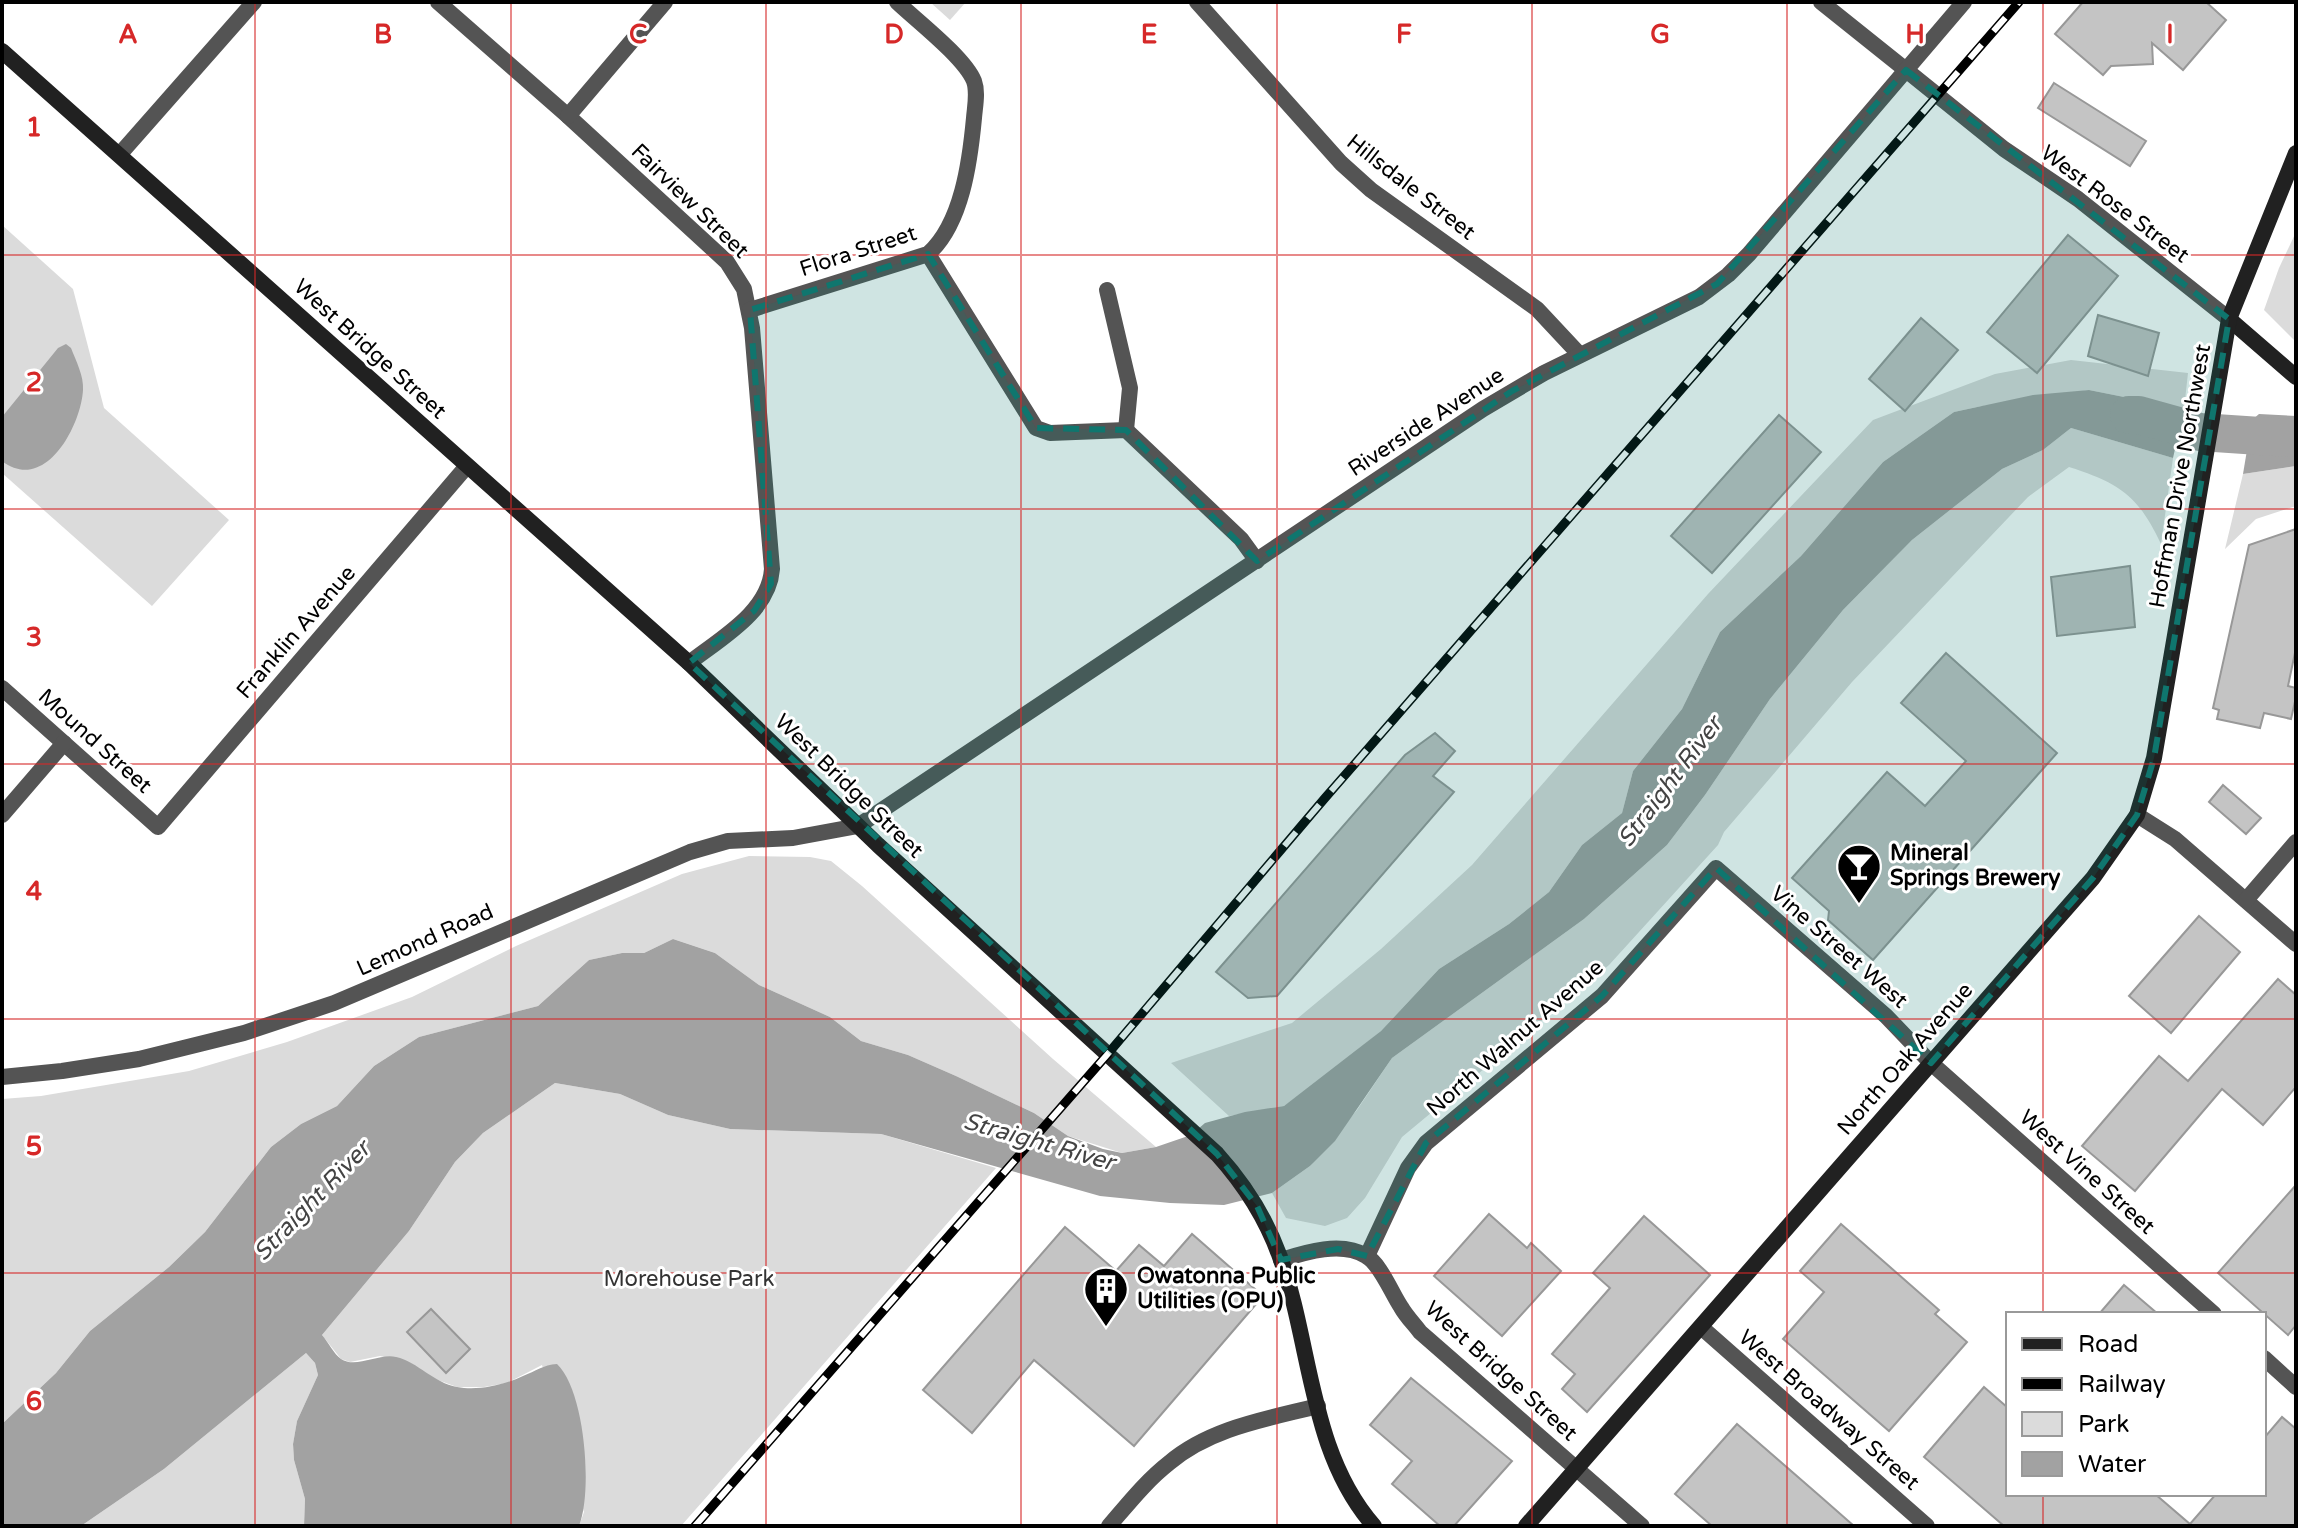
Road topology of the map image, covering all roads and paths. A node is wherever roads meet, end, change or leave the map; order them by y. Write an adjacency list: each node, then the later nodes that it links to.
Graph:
1 (254, 2): 12 (street)
2 (438, 2): 10 (street, Fairview Street)
3 (665, 2): 10 (street)
4 (897, 2): 13 (street, Flora Street)
5 (1197, 2): 17 (street, Hillsdale Street)
6 (1821, 2): 9 (street, West Rose Street)
7 (1964, 2): 9 (street, Riverside Avenue)
8 (2, 51): 12 (main road, West Bridge Street)
9 (1906, 70): 16 (street, West Rose Street); 17 (street, Riverside Avenue)
10 (568, 116): 15 (street, Fairview Street)
11 (2296, 153): 16 (main road, Hoffman Drive Northwest)
12 (120, 154): 20 (main road, West Bridge Street)
13 (928, 254): 15 (street, Flora Street); 19 (street)
14 (1107, 290): 19 (street)
15 (750, 310): 22 (street, Fairview Street)
16 (2229, 319): 18 (main road, West Rose Street); 26 (main road, Hoffman Drive Northwest)
17 (1580, 355): 21 (street, Riverside Avenue)
18 (2296, 377)
19 (1126, 430): 21 (street)
20 (467, 466): 22 (main road, West Bridge Street); 28 (street, Franklin Avenue)
21 (1257, 561): 27 (street, Riverside Avenue)
22 (689, 663): 27 (main road, West Bridge Street)
23 (2, 688): 24 (street, Mound Street)
24 (64, 743): 25 (street); 28 (street, Mound Street)
25 (2, 815)
26 (2137, 815): 31 (street); 33 (main road, North Oak Avenue)
27 (858, 826): 34 (street, Lemond Road); 36 (main road, West Bridge Street)
28 (158, 827)
29 (2296, 842): 31 (street)
30 (1716, 868): 33 (street, Vine Street West); 35 (street, North Walnut Avenue)
31 (2246, 900): 32 (street)
32 (2296, 944)
33 (1931, 1063): 37 (street, West Vine Street); 38 (main road, North Oak Avenue)
34 (2, 1077)
35 (1367, 1256): 36 (street); 42 (street, West Bridge Street)
36 (1281, 1260): 41 (main road, West Bridge Street)
37 (2212, 1312)
38 (1701, 1327): 42 (main road, North Oak Avenue); 47 (street, West Broadway Street)
39 (2266, 1360): 40 (street)
40 (2296, 1387)
41 (1318, 1406): 43 (street); 44 (main road, West Bridge Street)
42 (1576, 1469): 45 (main road, North Oak Avenue); 46 (street, West Bridge Street)
43 (1109, 1526)
44 (1374, 1526)
45 (1526, 1526)
46 (1642, 1526)
47 (1927, 1526)

